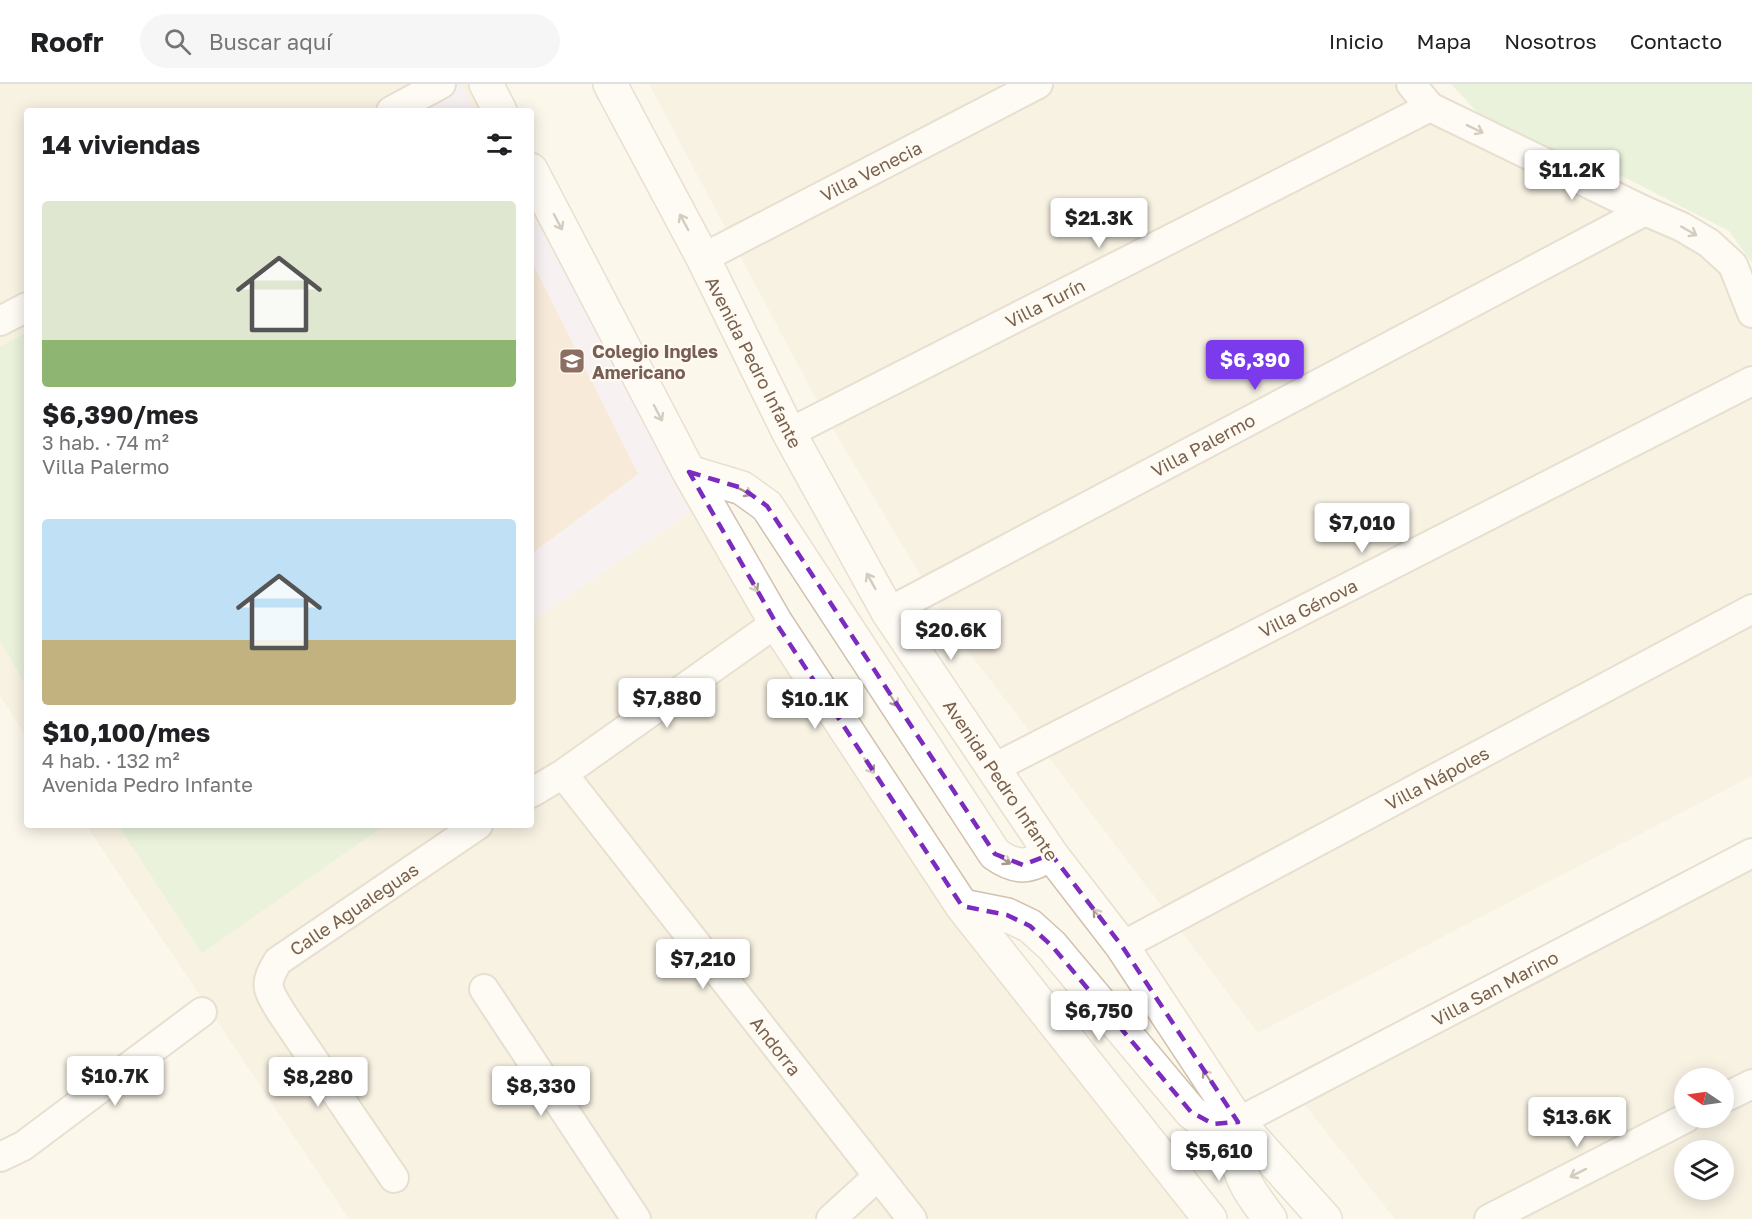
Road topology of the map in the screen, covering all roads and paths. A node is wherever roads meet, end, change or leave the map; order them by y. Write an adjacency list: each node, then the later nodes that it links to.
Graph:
1 (441, 84): 7 (street)
2 (486, 84): 8 (main road)
3 (610, 84): 11 (main road, Avenida Pedro Infante, one-way to 3)
4 (1038, 84): 11 (street, Villa Venecia)
5 (1411, 84): 6 (street)
6 (1430, 107): 10 (street, one-way to 10); 16 (street, Villa Turín)
7 (397, 108)
8 (498, 108)
9 (534, 176): 17 (main road, one-way to 17)
10 (1645, 211): 13 (street, one-way to 13); 19 (street, Villa Palermo)
11 (703, 258): 16 (main road, Avenida Pedro Infante)
12 (24, 309): 14 (street)
13 (1752, 313)
14 (0, 321)
15 (1752, 381): 21 (street, Villa Génova)
16 (789, 433): 19 (main road, Avenida Pedro Infante, one-way to 16)
17 (689, 472): 20 (main road, one-way to 20); 26 (main road, one-way to 26)
18 (1752, 609): 28 (street, Villa Nápoles)
19 (888, 612): 21 (main road, Avenida Pedro Infante)
20 (776, 623): 22 (street); 27 (main road, one-way to 27)
21 (992, 769): 26 (main road, Avenida Pedro Infante)
22 (563, 774): 23 (street); 36 (street, Andorra)
23 (534, 792)
24 (474, 828): 37 (street, Calle Agualeguas)
25 (1752, 853): 33 (street, Villa San Marino)
26 (1051, 854): 28 (main road, Avenida Pedro Infante, one-way to 26)
27 (962, 906): 33 (main road); 41 (main road)
28 (1122, 946): 33 (main road, Avenida Pedro Infante, one-way to 28)
29 (484, 989): 38 (street)
30 (202, 1012): 35 (street)
31 (1752, 1084): 32 (street)
32 (1734, 1093)
33 (1238, 1122): 42 (main road); 43 (main road, Avenida Pedro Infante)
34 (1674, 1124): 44 (street, one-way to 44)
35 (0, 1157)
36 (878, 1176): 39 (street); 40 (street, Andorra)
37 (394, 1178)
38 (636, 1219)
39 (831, 1219)
40 (912, 1219)
41 (1210, 1219)
42 (1270, 1219)
43 (1325, 1219)
44 (1489, 1219)

